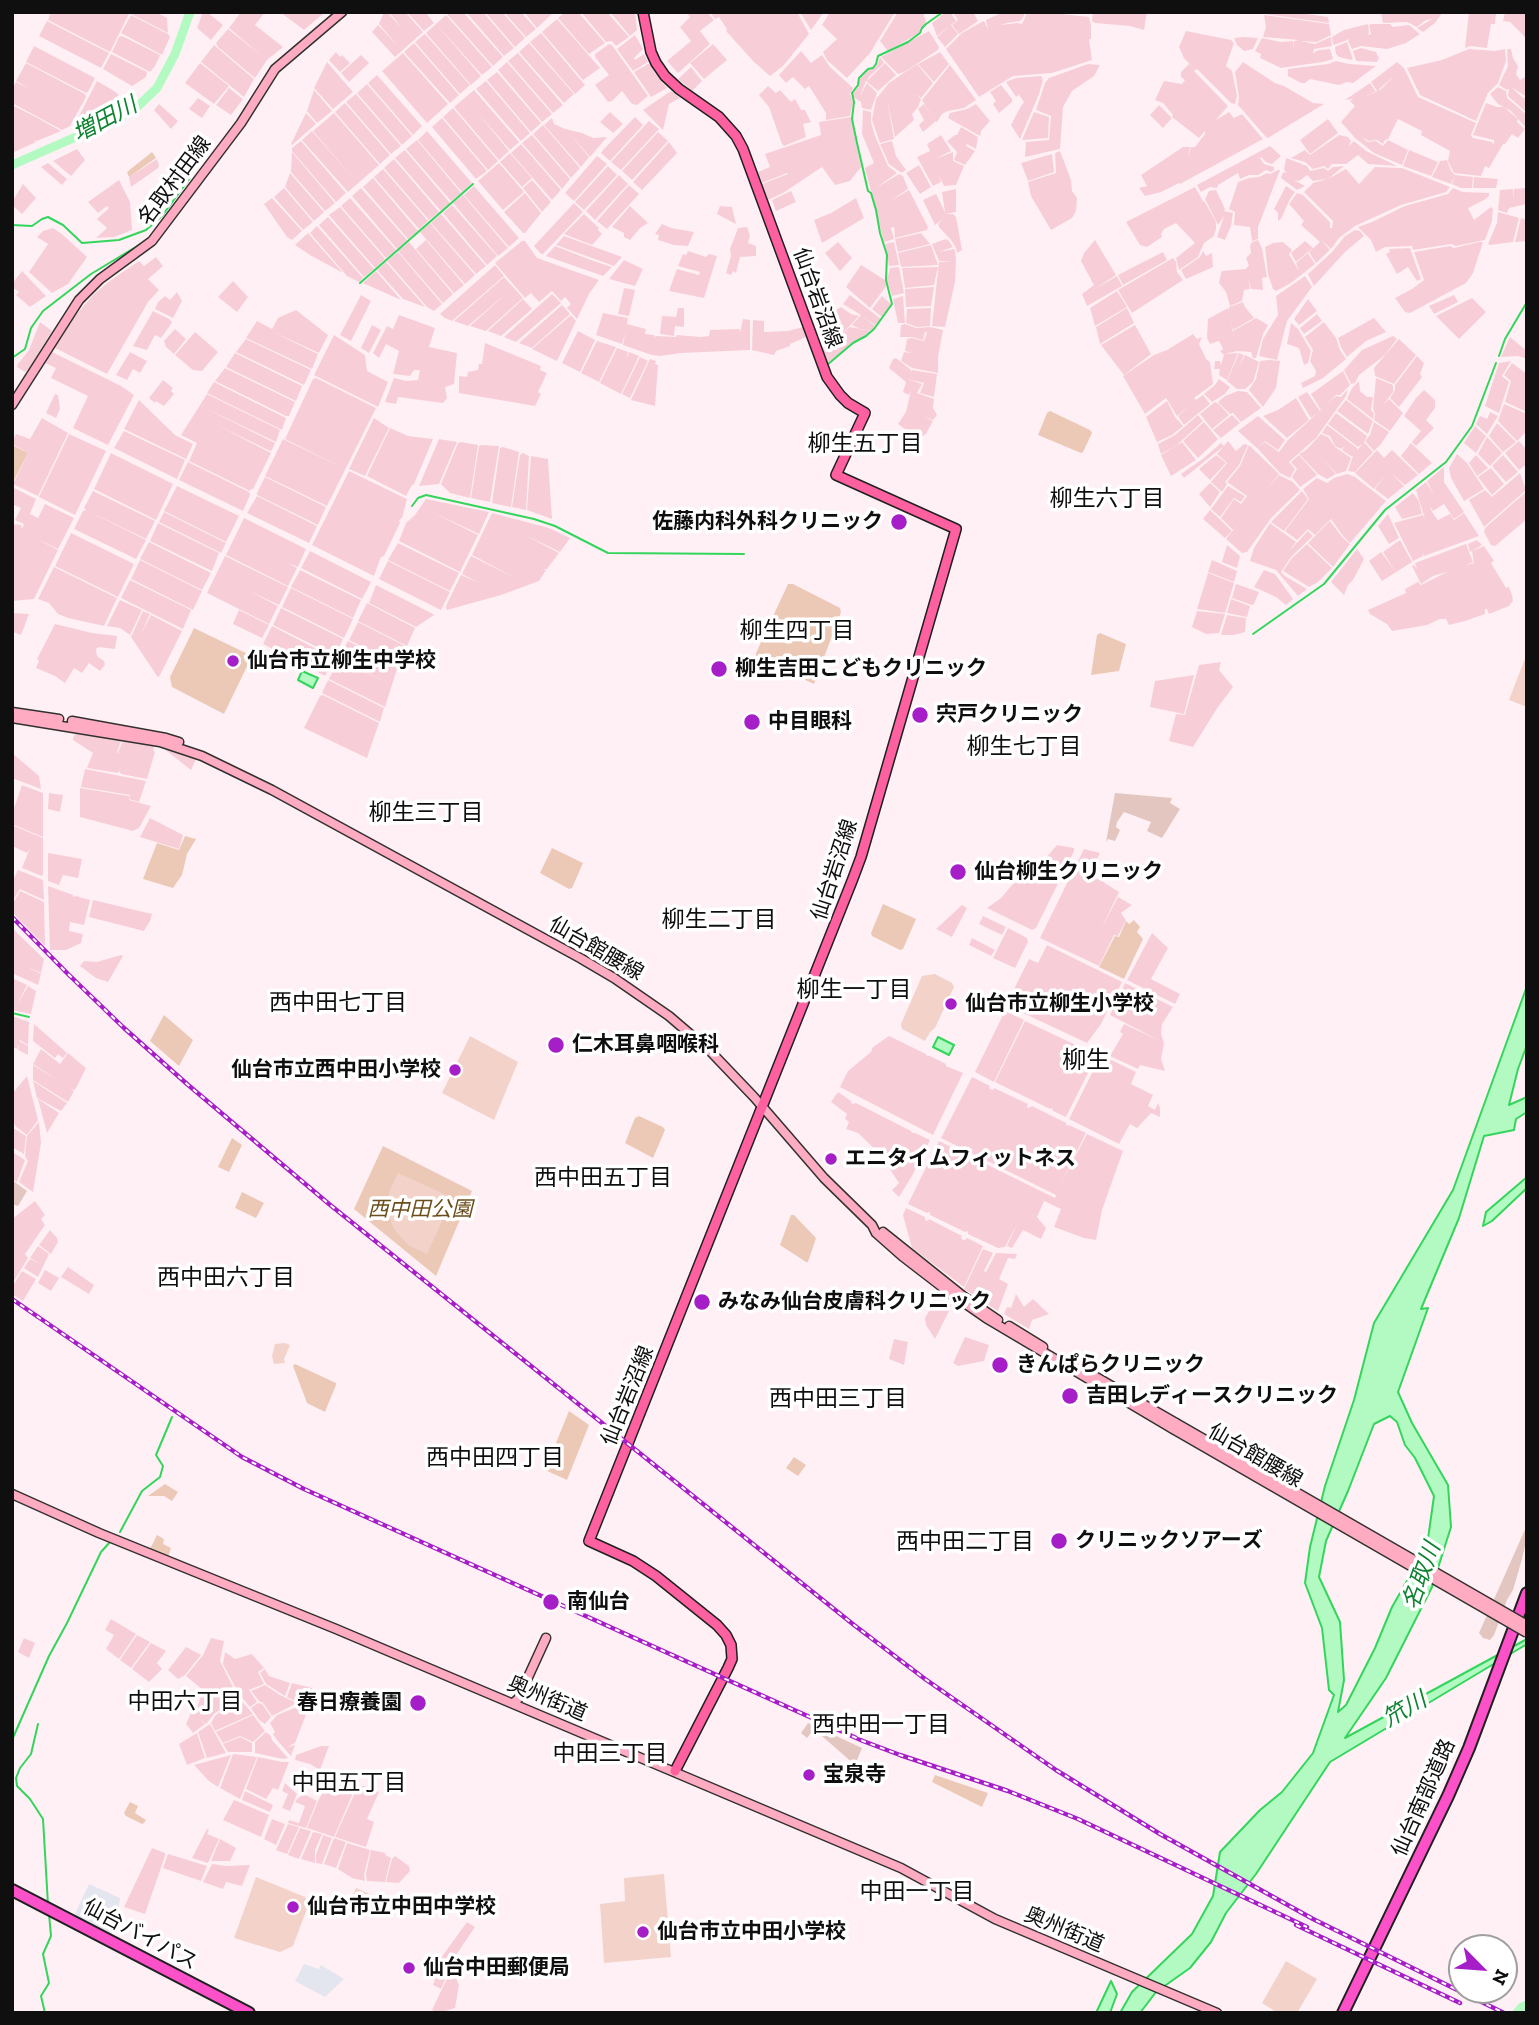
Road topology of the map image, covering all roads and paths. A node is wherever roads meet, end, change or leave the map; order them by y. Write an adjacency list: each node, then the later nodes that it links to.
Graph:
1 (342, 12): 3 (main road, 名取村田線)
2 (643, 12): 7 (main road, 仙台岩沼線)
3 (12, 405)
4 (12, 712): 6 (main road, 仙台館腰線)
5 (12, 718): 6 (main road, 仙台館腰線)
6 (247, 776): 7 (main road, 仙台館腰線)
7 (763, 1106): 8 (main road, 仙台館腰線); 15 (main road, 仙台岩沼線)
8 (1175, 1426): 11 (main road, 仙台館腰線, bridge); 12 (main road, 仙台館腰線, bridge)
9 (12, 1494): 14 (main road, 奥州街道)
10 (1527, 1593): 22 (highway, 仙台南部道路)
11 (1527, 1625)
12 (1527, 1633)
13 (546, 1638): 14 (main road)
14 (516, 1703): 15 (main road, 奥州街道)
15 (675, 1771): 21 (main road, 奥州街道)
16 (12, 1890): 18 (highway, 仙台バイパス)
17 (12, 1896): 18 (highway, 仙台バイパス)
18 (48, 1912): 19 (highway, 仙台バイパス); 20 (highway, 仙台バイパス)
19 (236, 2013)
20 (249, 2013)
21 (1217, 2013)
22 (1343, 2013)

